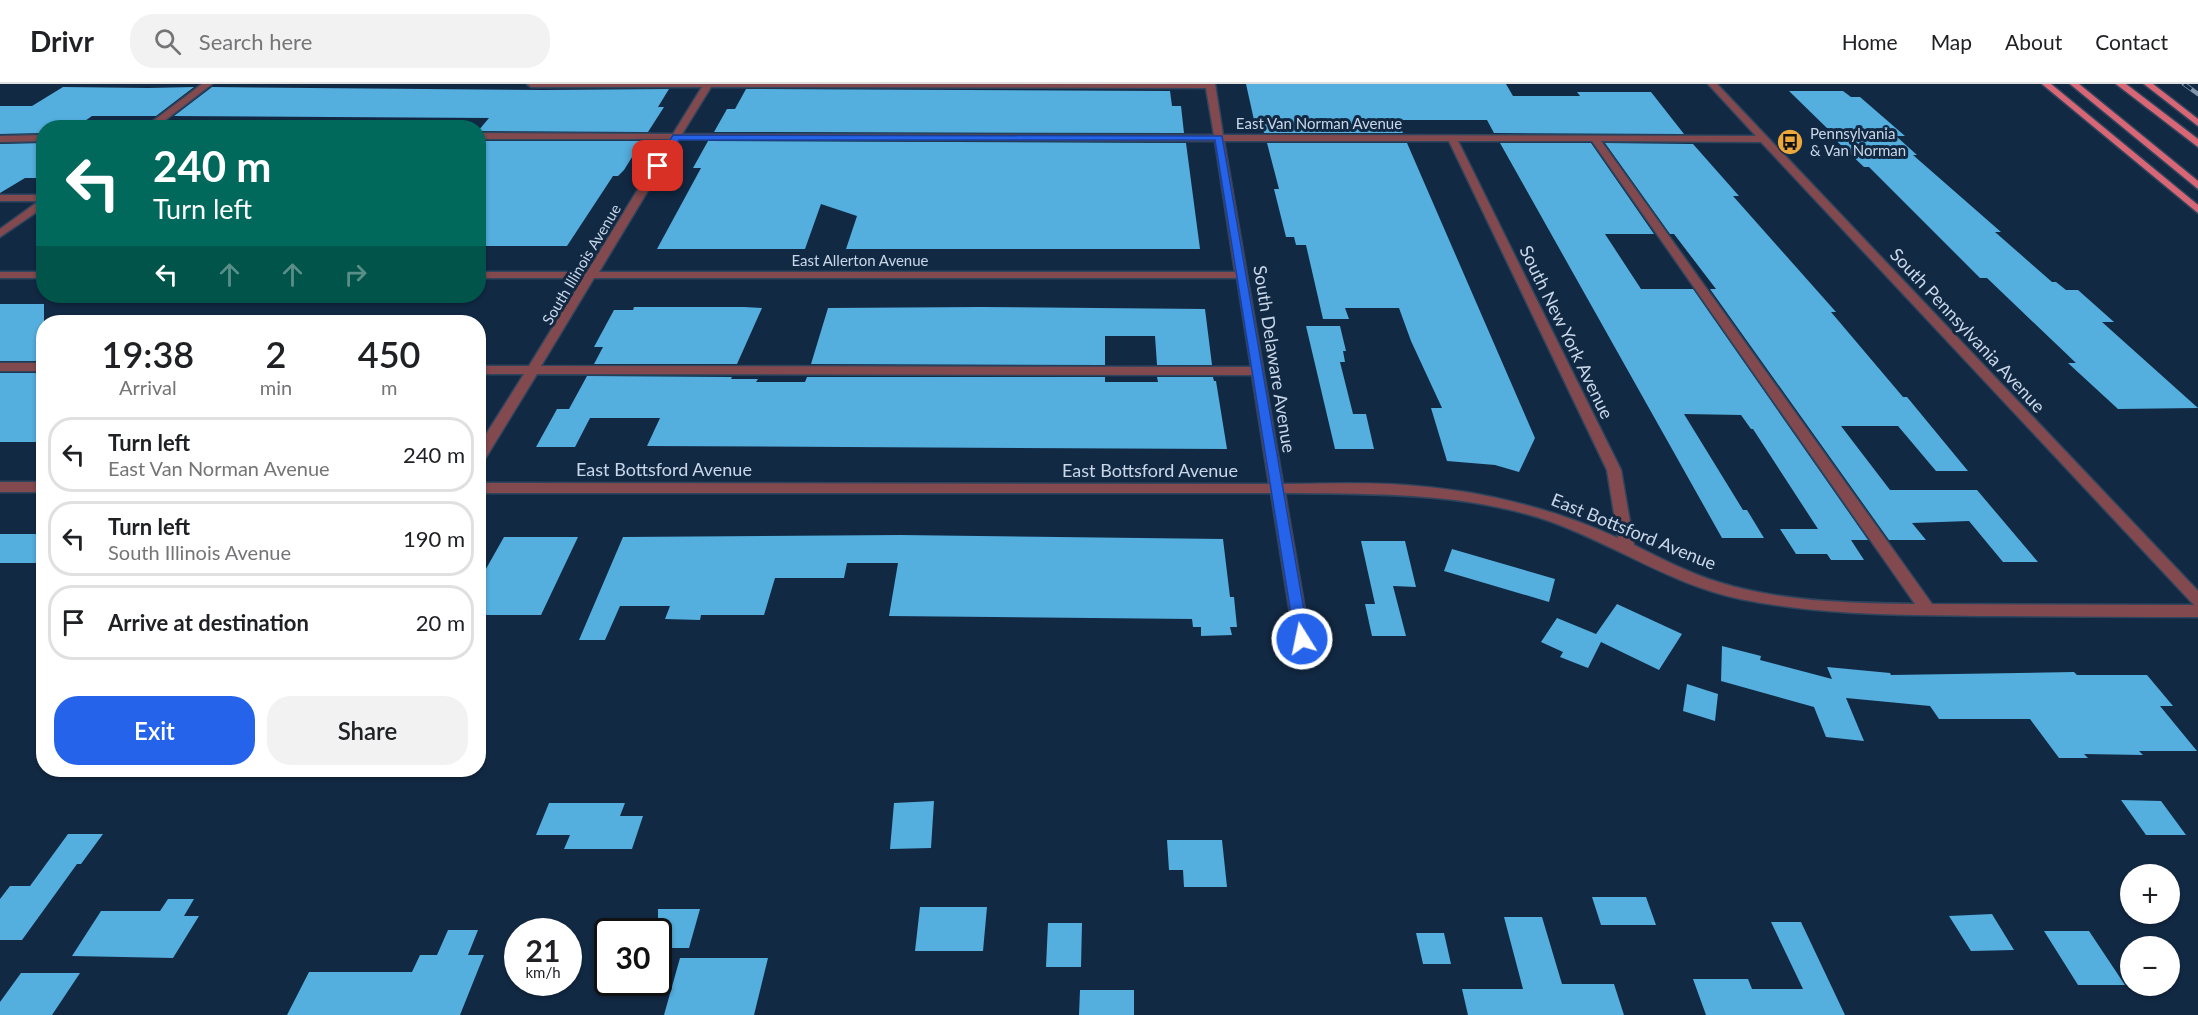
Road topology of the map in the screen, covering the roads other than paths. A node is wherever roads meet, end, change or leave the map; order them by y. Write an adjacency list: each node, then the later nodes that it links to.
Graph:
1 (208, 84): 10 (street)
2 (531, 84): 3 (street)
3 (708, 84): 9 (street); 13 (street, South Illinois Avenue)
4 (1712, 84): 19 (street, South Pennsylvania Avenue)
5 (2046, 84): 25 (main road)
6 (2074, 84): 21 (main road)
7 (2120, 84): 20 (main road)
8 (2148, 84): 11 (main road)
9 (1210, 85): 15 (street, South Delaware Avenue)
10 (159, 120)
11 (2198, 123)
12 (486, 136): 13 (street, East Van Norman Avenue)
13 (676, 137): 15 (street, East Van Norman Avenue); 30 (street, South Illinois Avenue)
14 (36, 138): 18 (street)
15 (1219, 138): 16 (street, East Van Norman Avenue); 31 (street, South Delaware Avenue)
16 (1452, 138): 17 (street, East Van Norman Avenue); 42 (street, South New York Avenue)
17 (1594, 138): 19 (street, East Van Norman Avenue); 44 (street)
18 (0, 139)
19 (1763, 139): 43 (street, South Pennsylvania Avenue)
20 (2198, 144)
21 (2198, 186)
22 (0, 198): 23 (street)
23 (36, 200)
24 (36, 206): 26 (street)
25 (2198, 210)
26 (0, 234)
27 (0, 275): 28 (street)
28 (36, 275)
29 (486, 275): 30 (street, East Allerton Avenue)
30 (591, 275): 31 (street, East Allerton Avenue); 35 (street, South Illinois Avenue)
31 (1242, 275): 36 (street, South Delaware Avenue)
32 (0, 367): 33 (street)
33 (36, 368)
34 (486, 370): 35 (street)
35 (533, 370): 36 (street); 37 (street, South Illinois Avenue)
36 (1257, 371): 41 (street, South Delaware Avenue)
37 (486, 446)
38 (0, 487): 39 (street)
39 (36, 487)
40 (486, 488): 41 (street, East Bottsford Avenue)
41 (1276, 490): 42 (street, East Bottsford Avenue); 46 (street, South Delaware Avenue)
42 (1627, 549): 44 (street, East Bottsford Avenue)
43 (2198, 601)
44 (1928, 610): 45 (street, East Bottsford Avenue)
45 (2198, 611)
46 (1302, 639)

